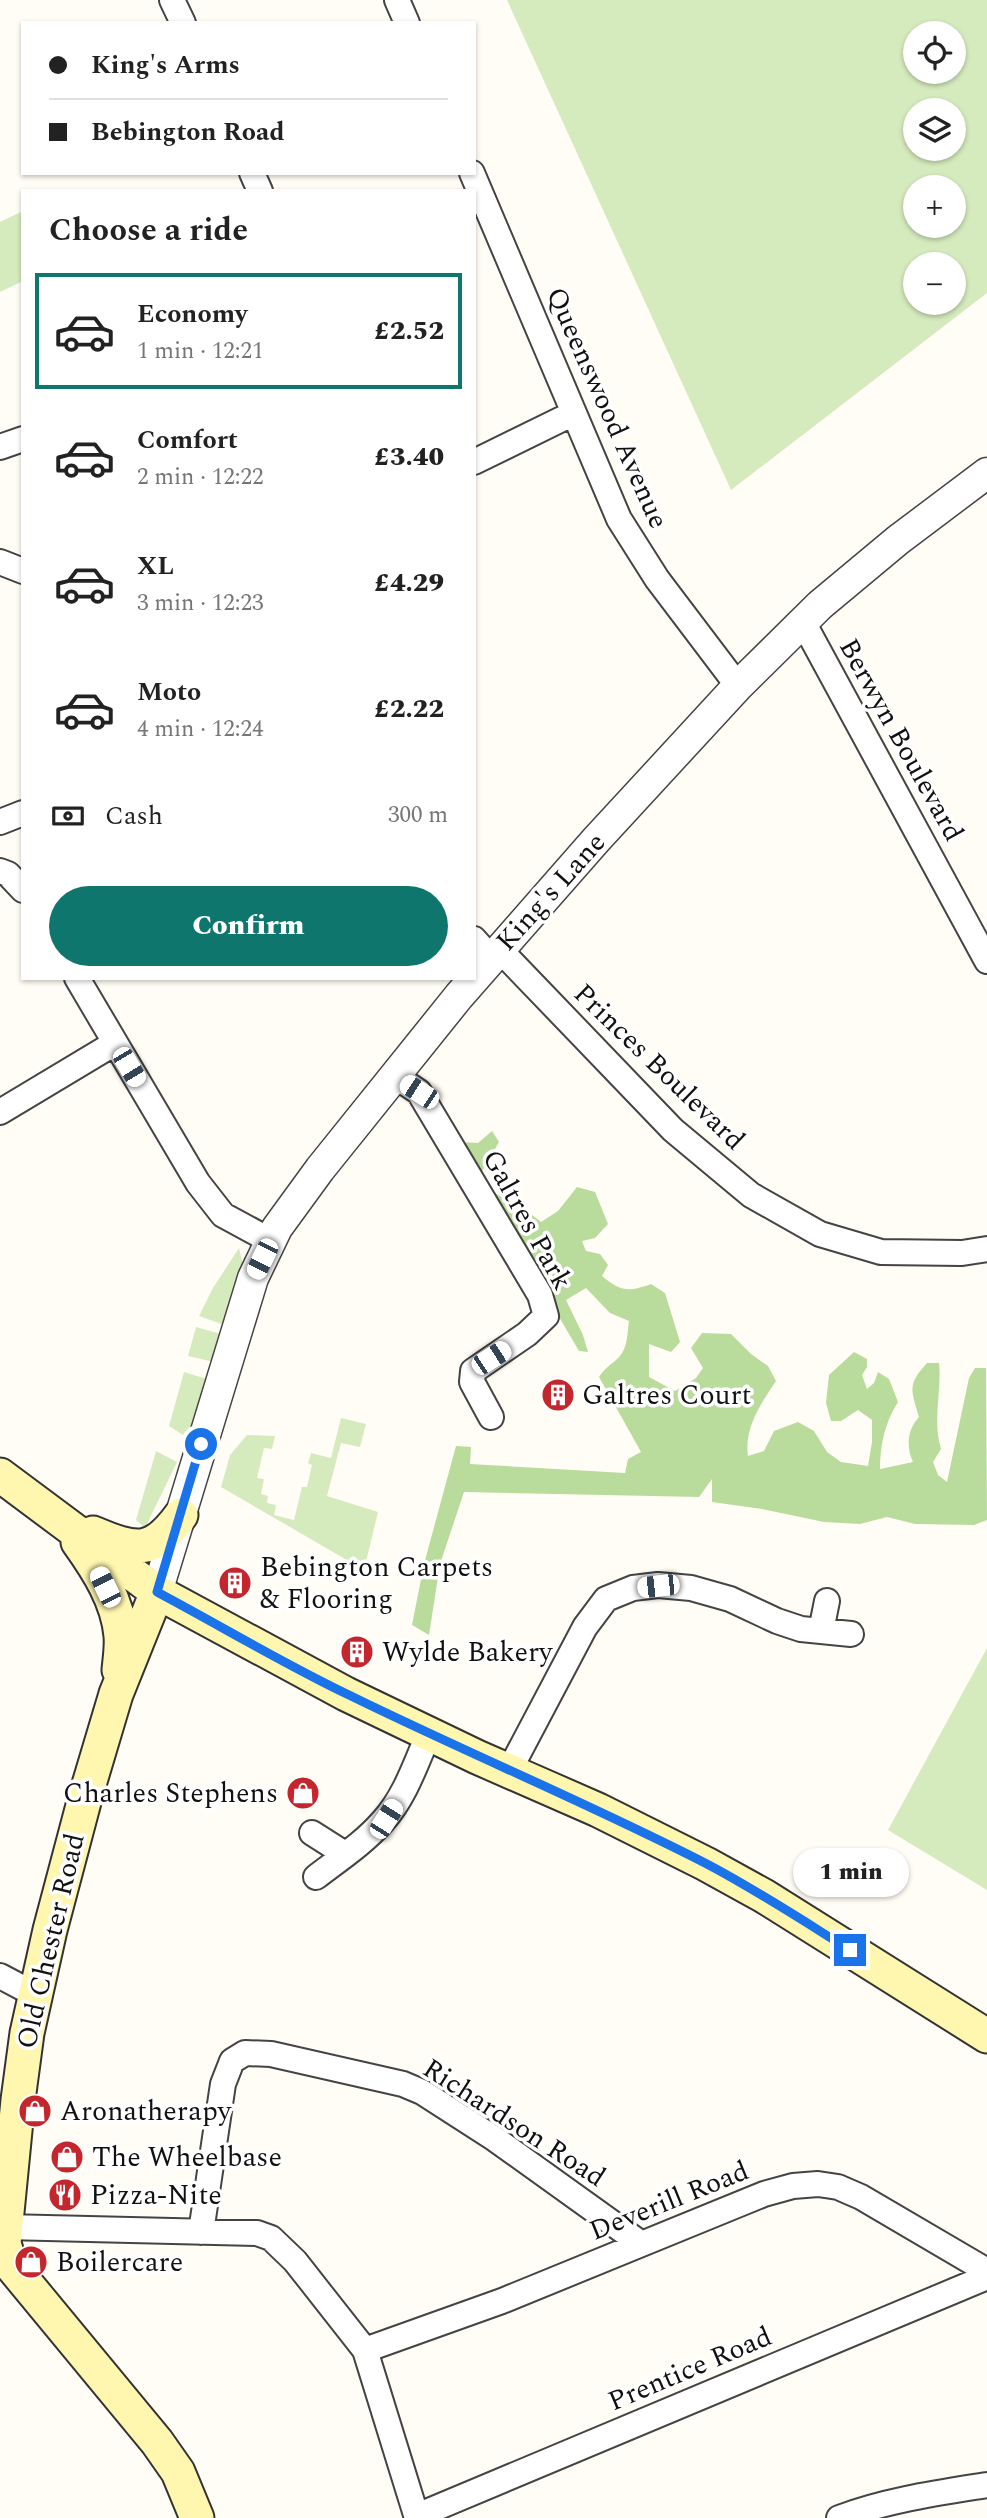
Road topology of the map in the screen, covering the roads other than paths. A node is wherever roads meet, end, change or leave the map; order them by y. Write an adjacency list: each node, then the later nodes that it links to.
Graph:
1 (172, 0): 3 (street)
2 (397, 0): 4 (street)
3 (182, 21)
4 (406, 21)
5 (473, 175): 6 (street, Queenswood Avenue)
6 (574, 413): 9 (street); 14 (street, Queenswood Avenue)
7 (21, 440): 8 (street)
8 (0, 447)
9 (476, 461)
10 (987, 472): 13 (street, King's Lane)
11 (0, 562): 12 (street)
12 (21, 570)
13 (803, 622): 14 (street, King's Lane); 20 (street, Berwyn Boulevard)
14 (738, 686): 19 (street, King's Lane)
15 (21, 814): 16 (street)
16 (0, 822)
17 (0, 872): 18 (street)
18 (21, 888)
19 (489, 949): 21 (street, King's Lane); 28 (street, Princes Boulevard)
20 (987, 961)
21 (476, 967)
22 (78, 980): 24 (street)
23 (466, 980): 25 (street, King's Lane)
24 (115, 1043): 26 (street); 27 (street)
25 (395, 1076): 27 (street, King's Lane); 29 (street, Galtres Park)
26 (0, 1112)
27 (271, 1241): 31 (street, King's Lane)
28 (987, 1249)
29 (491, 1417)
30 (0, 1475): 32 (main road)
31 (181, 1514): 32 (main road); 33 (street, King's Lane)
32 (61, 1521): 33 (main road); 37 (main road)
33 (157, 1592): 37 (main road, Old Chester Road); 38 (main road)
34 (827, 1601): 35 (street)
35 (821, 1631): 36 (street); 39 (street)
36 (851, 1634)
37 (116, 1694): 44 (main road, Old Chester Road)
38 (429, 1733): 39 (main road); 41 (street)
39 (509, 1771): 45 (main road)
40 (312, 1833): 41 (street)
41 (345, 1854): 42 (street)
42 (316, 1877)
43 (0, 1976): 44 (street)
44 (36, 1995): 47 (main road, Old Chester Road)
45 (987, 2036)
46 (201, 2232): 47 (street); 48 (street, Richardson Road); 51 (street)
47 (3, 2238): 54 (main road)
48 (640, 2243): 49 (street, Deverill Road); 51 (street, Deverill Road)
49 (987, 2271)
50 (987, 2277): 53 (street, Prentice Road)
51 (365, 2350): 53 (street)
52 (987, 2485): 55 (street)
53 (417, 2517)
54 (197, 2518)
55 (839, 2518)

